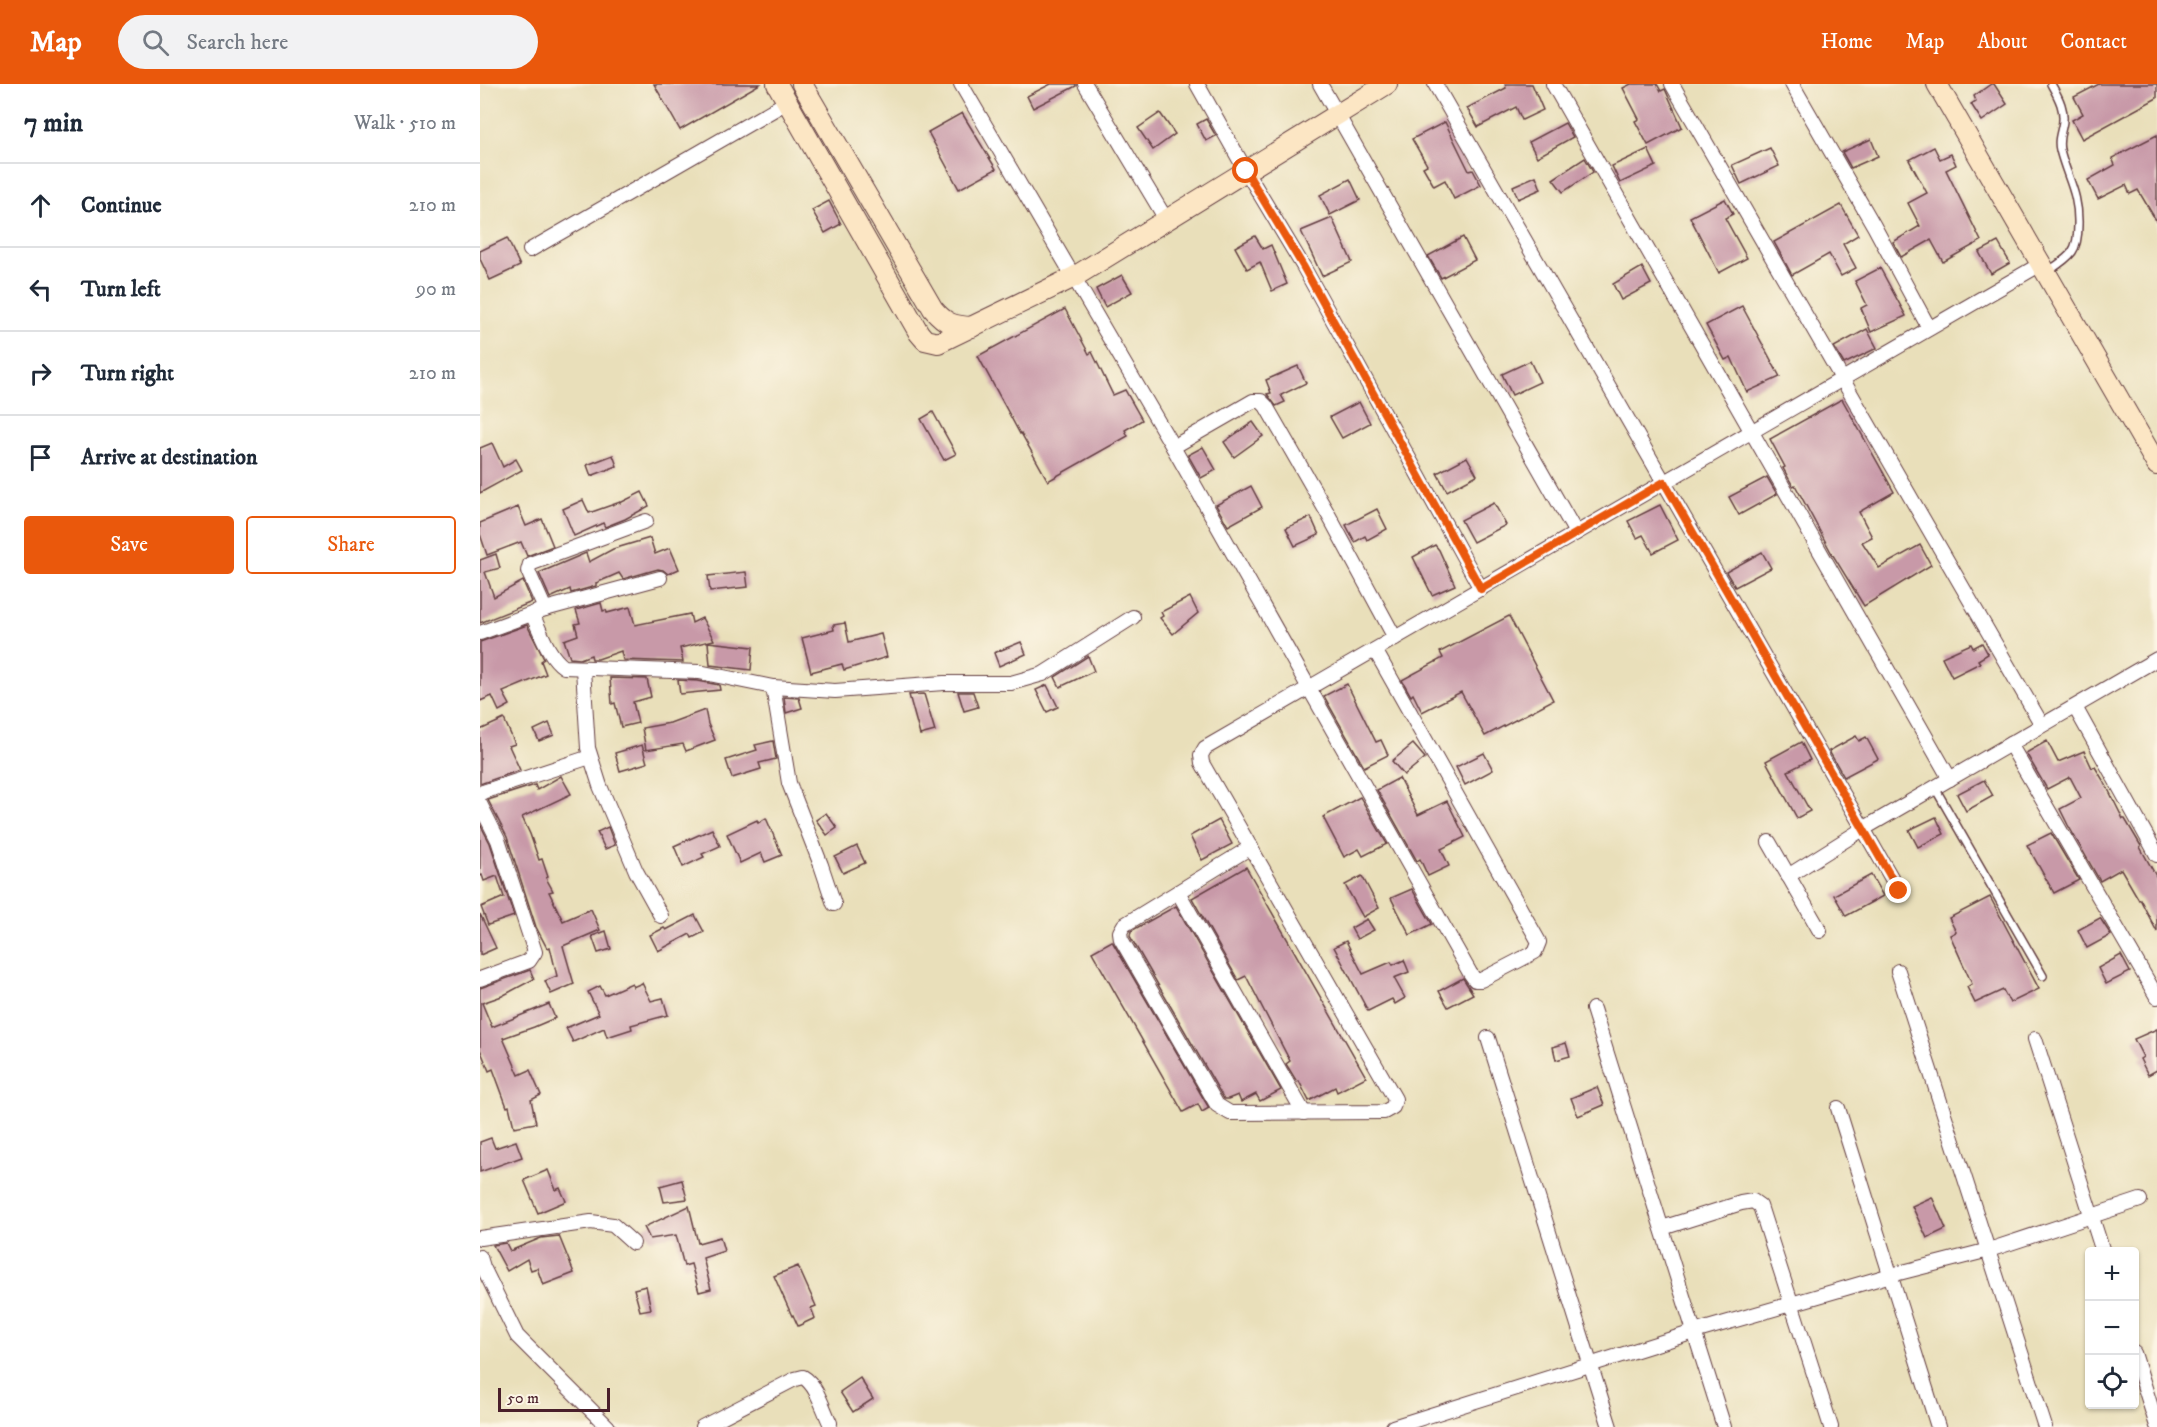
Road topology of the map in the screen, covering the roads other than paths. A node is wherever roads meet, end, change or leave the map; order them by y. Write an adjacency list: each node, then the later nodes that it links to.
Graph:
1 (778, 84): 14 (street)
2 (802, 84): 21 (street)
3 (961, 84): 20 (street)
4 (1085, 84): 17 (street)
5 (1197, 84): 16 (street)
6 (1320, 84): 15 (street)
7 (1387, 84): 15 (street)
8 (1435, 84): 27 (street)
9 (1553, 84): 24 (street)
10 (1672, 84): 23 (street)
11 (1792, 84): 22 (street)
12 (1937, 84): 19 (street)
13 (2051, 84): 19 (lane)
14 (787, 102): 18 (street); 21 (street)
15 (1338, 115): 16 (street); 29 (street)
16 (1246, 171): 17 (street); 31 (street)
17 (1167, 221): 20 (street)
18 (530, 250)
19 (2043, 268): 22 (street); 26 (street)
20 (1074, 277): 21 (street); 25 (street)
21 (974, 327)
22 (1929, 328): 23 (street)
23 (1842, 379): 24 (street); 42 (street)
24 (1752, 431): 27 (street); 45 (street)
25 (1173, 447): 35 (street); 40 (street)
26 (2155, 457)
27 (1664, 482): 29 (street); 49 (street)
28 (646, 520): 32 (street)
29 (1576, 533): 31 (street)
30 (660, 578): 32 (street)
31 (1481, 589): 35 (street)
32 (538, 612): 34 (street); 38 (street)
33 (1133, 617): 39 (street)
34 (480, 633)
35 (1395, 638): 36 (street)
36 (1376, 650): 40 (street); 40 (street)
37 (2157, 659): 41 (street)
38 (583, 669): 39 (street); 44 (street)
39 (773, 687): 56 (street)
40 (1309, 688): 51 (street)
41 (2075, 706): 42 (street); 52 (street)
42 (2042, 725): 43 (street)
43 (2010, 744): 45 (street); 62 (street)
44 (590, 757): 47 (street); 57 (street)
45 (1950, 779): 46 (street)
46 (1935, 788): 49 (street); 60 (lane)
47 (480, 793)
48 (480, 804): 61 (street)
49 (1863, 829): 53 (street); 54 (street)
50 (1769, 842): 53 (street)
51 (1251, 847): 55 (street); 67 (street)
52 (2157, 855)
53 (1788, 876): 58 (street)
54 (1899, 891)
55 (1178, 892): 67 (street); 67 (street)
56 (834, 904)
57 (661, 916)
58 (1820, 931)
59 (1898, 971): 74 (street)
60 (2043, 976)
61 (480, 979)
62 (2157, 998)
63 (1593, 1009): 70 (street)
64 (1488, 1038): 80 (street)
65 (2035, 1039): 69 (street)
66 (1838, 1108): 76 (street)
67 (1304, 1113)
68 (2140, 1200): 69 (street)
69 (2092, 1216): 73 (street); 74 (street)
70 (1662, 1228): 77 (street); 78 (street)
71 (480, 1238): 72 (street)
72 (633, 1242)
73 (2102, 1247)
74 (1989, 1250): 76 (street); 90 (street)
75 (480, 1257): 82 (street)
76 (1891, 1275): 77 (street); 89 (street)
77 (1792, 1303): 78 (street); 88 (street)
78 (1694, 1332): 80 (street); 87 (street)
79 (2135, 1355): 83 (street)
80 (1590, 1364): 85 (street); 86 (street)
81 (830, 1423): 84 (street)
82 (605, 1426)
83 (2157, 1426)
84 (702, 1427)
85 (1393, 1427)
86 (1610, 1427)
87 (1724, 1427)
88 (1831, 1427)
89 (1938, 1427)
90 (2045, 1427)

